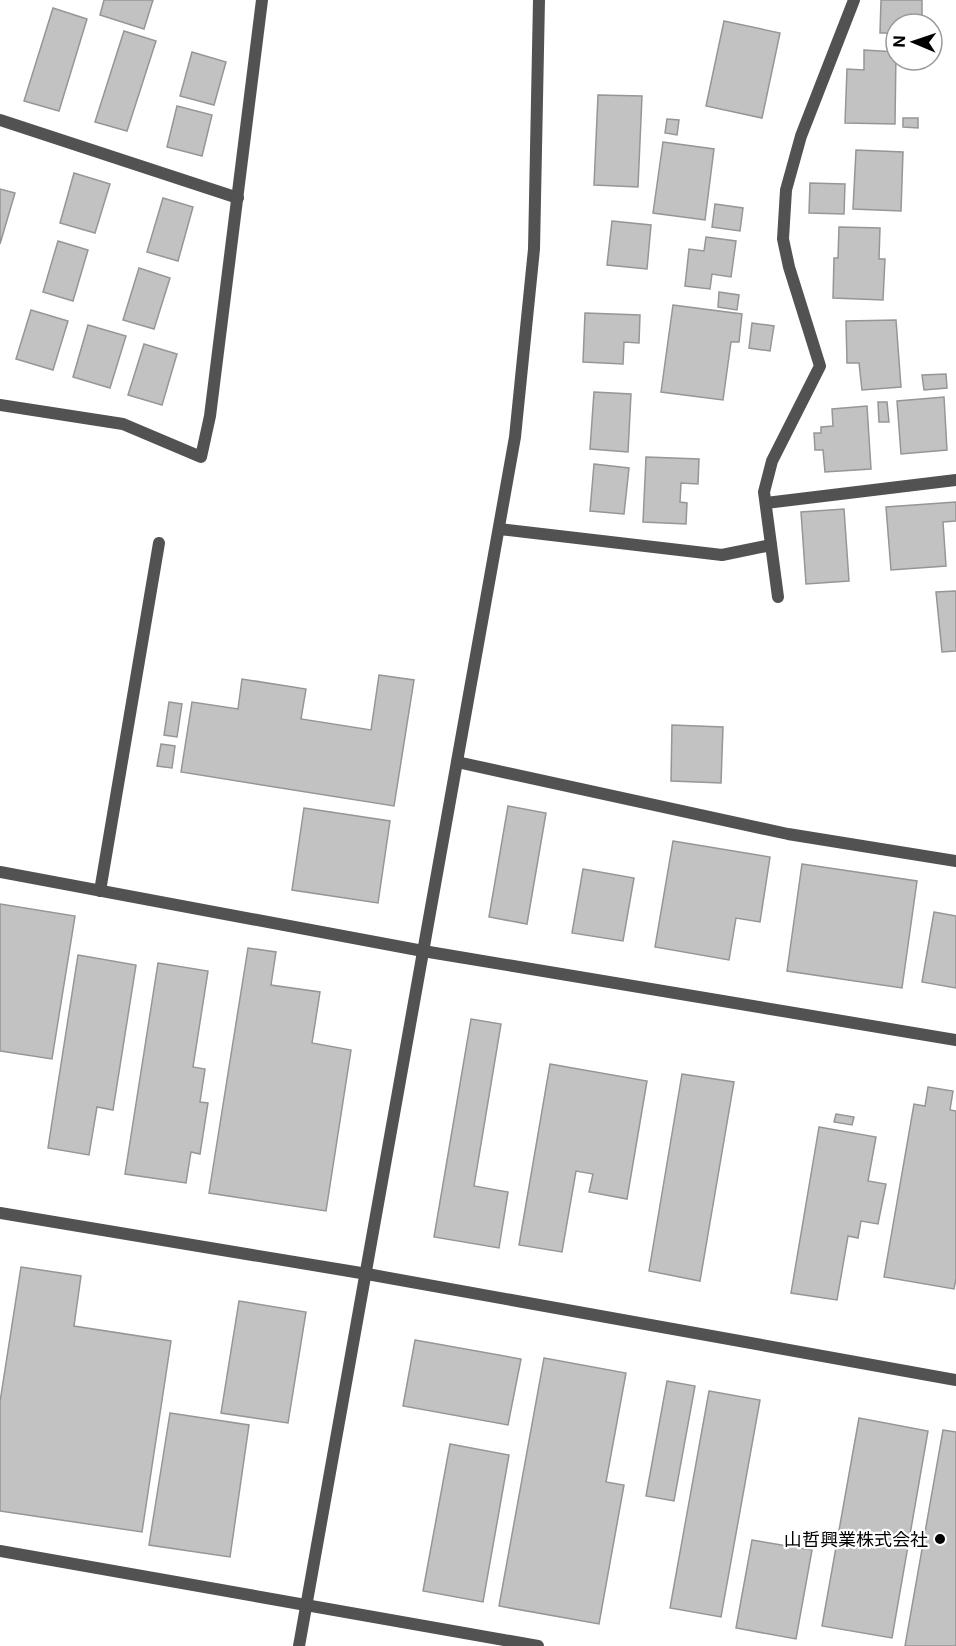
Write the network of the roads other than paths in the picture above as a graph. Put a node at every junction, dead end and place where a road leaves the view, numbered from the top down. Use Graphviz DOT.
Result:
graph roads {
  1 [pos="262,0"];
  2 [pos="539,0"];
  3 [pos="854,0"];
  4 [pos="0,120"];
  5 [pos="238,198"];
  6 [pos="0,405"];
  7 [pos="956,480"];
  8 [pos="766,503"];
  9 [pos="499,529"];
  10 [pos="159,543"];
  11 [pos="771,544"];
  12 [pos="778,597"];
  13 [pos="457,762"];
  14 [pos="956,861"];
  15 [pos="0,872"];
  16 [pos="100,891"];
  17 [pos="423,951"];
  18 [pos="956,1040"];
  19 [pos="0,1213"];
  20 [pos="367,1274"];
  21 [pos="956,1380"];
  22 [pos="0,1551"];
  23 [pos="307,1604"];
  24 [pos="299,1646"];
  25 [pos="538,1646"];
  1 -- 5 [label="street"];
  2 -- 9 [label="street"];
  3 -- 8 [label="street"];
  4 -- 5 [label="street"];
  5 -- 6 [label="street"];
  7 -- 8 [label="street"];
  8 -- 11 [label="street"];
  9 -- 11 [label="street"];
  9 -- 13 [label="street"];
  10 -- 16 [label="street"];
  11 -- 12 [label="street"];
  13 -- 14 [label="street"];
  13 -- 17 [label="street"];
  15 -- 16 [label="street"];
  16 -- 17 [label="street"];
  17 -- 18 [label="street"];
  17 -- 20 [label="street"];
  19 -- 20 [label="street"];
  20 -- 21 [label="street"];
  20 -- 23 [label="street"];
  22 -- 23 [label="street"];
  23 -- 24 [label="street"];
  23 -- 25 [label="street"];
}
